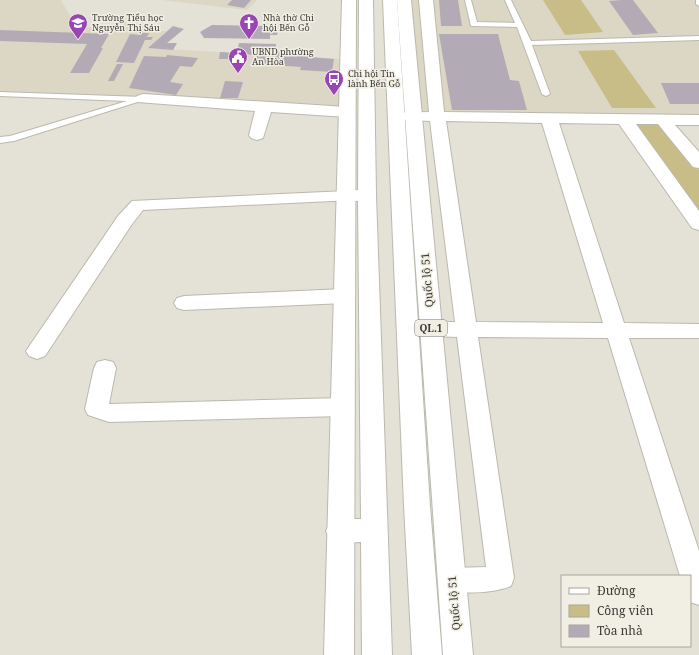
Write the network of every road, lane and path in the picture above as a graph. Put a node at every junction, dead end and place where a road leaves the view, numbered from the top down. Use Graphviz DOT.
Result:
graph roads {
  1 [pos="350,0"];
  2 [pos="366,0"];
  3 [pos="390,0"];
  4 [pos="404,0"];
  5 [pos="426,0"];
  6 [pos="468,0"];
  7 [pos="508,0"];
  8 [pos="699,0"];
  9 [pos="699,4"];
  10 [pos="520,25"];
  11 [pos="699,38"];
  12 [pos="528,43"];
  13 [pos="357,84"];
  14 [pos="0,94"];
  15 [pos="546,94"];
  16 [pos="143,99"];
  17 [pos="264,106"];
  18 [pos="347,112"];
  19 [pos="405,116"];
  20 [pos="437,117"];
  21 [pos="549,118"];
  22 [pos="624,119"];
  23 [pos="663,120"];
  24 [pos="699,120"];
  25 [pos="257,135"];
  26 [pos="0,140"];
  27 [pos="699,163"];
  28 [pos="357,196"];
  29 [pos="699,224"];
  30 [pos="345,296"];
  31 [pos="184,303"];
  32 [pos="431,329"];
  33 [pos="467,330"];
  34 [pos="617,330"];
  35 [pos="699,332"];
  36 [pos="37,351"];
  37 [pos="105,368"];
  38 [pos="343,407"];
  39 [pos="374,530"];
  40 [pos="340,531"];
  41 [pos="452,580"];
  42 [pos="699,592"];
  43 [pos="339,655"];
  44 [pos="377,655"];
  45 [pos="427,655"];
  46 [pos="458,655"];
  1 -- 13 [label="main road"];
  2 -- 13 [label="main road"];
  3 -- 19 [label="main road, Quốc lộ 51 / QL.1"];
  4 -- 19 [label="main road, Quốc lộ 51 / QL.1"];
  5 -- 20 [label="street"];
  6 -- 10 [label="lane"];
  7 -- 10 [label="lane"];
  8 -- 9 [label="lane"];
  10 -- 12 [label="lane"];
  11 -- 12 [label="lane"];
  12 -- 15 [label="lane"];
  13 -- 18 [label="main road"];
  13 -- 28 [label="main road"];
  14 -- 16 [label="lane"];
  16 -- 17 [label="street"];
  16 -- 26 [label="lane"];
  17 -- 18 [label="street"];
  17 -- 25 [label="street"];
  18 -- 28 [label="main road"];
  19 -- 20 [label="street"];
  19 -- 32 [label="main road, Quốc lộ 51 / QL.1"];
  19 -- 45 [label="main road, Quốc lộ 51 / QL.1"];
  20 -- 21 [label="street"];
  20 -- 33 [label="street"];
  21 -- 22 [label="street"];
  21 -- 34 [label="street"];
  22 -- 23 [label="street"];
  22 -- 29 [label="street"];
  23 -- 24 [label="street"];
  23 -- 27 [label="street"];
  28 -- 30 [label="main road"];
  28 -- 36 [label="street"];
  28 -- 39 [label="main road"];
  30 -- 31 [label="street"];
  30 -- 38 [label="main road"];
  32 -- 33 [label="street"];
  32 -- 41 [label="main road, Quốc lộ 51 / QL.1"];
  33 -- 34 [label="street"];
  33 -- 41 [label="street"];
  34 -- 35 [label="street"];
  34 -- 42 [label="street"];
  37 -- 38 [label="street"];
  38 -- 40 [label="main road"];
  39 -- 40 [label="main road"];
  39 -- 44 [label="main road"];
  40 -- 43 [label="main road"];
  41 -- 46 [label="main road, Quốc lộ 51 / QL.1"];
}
